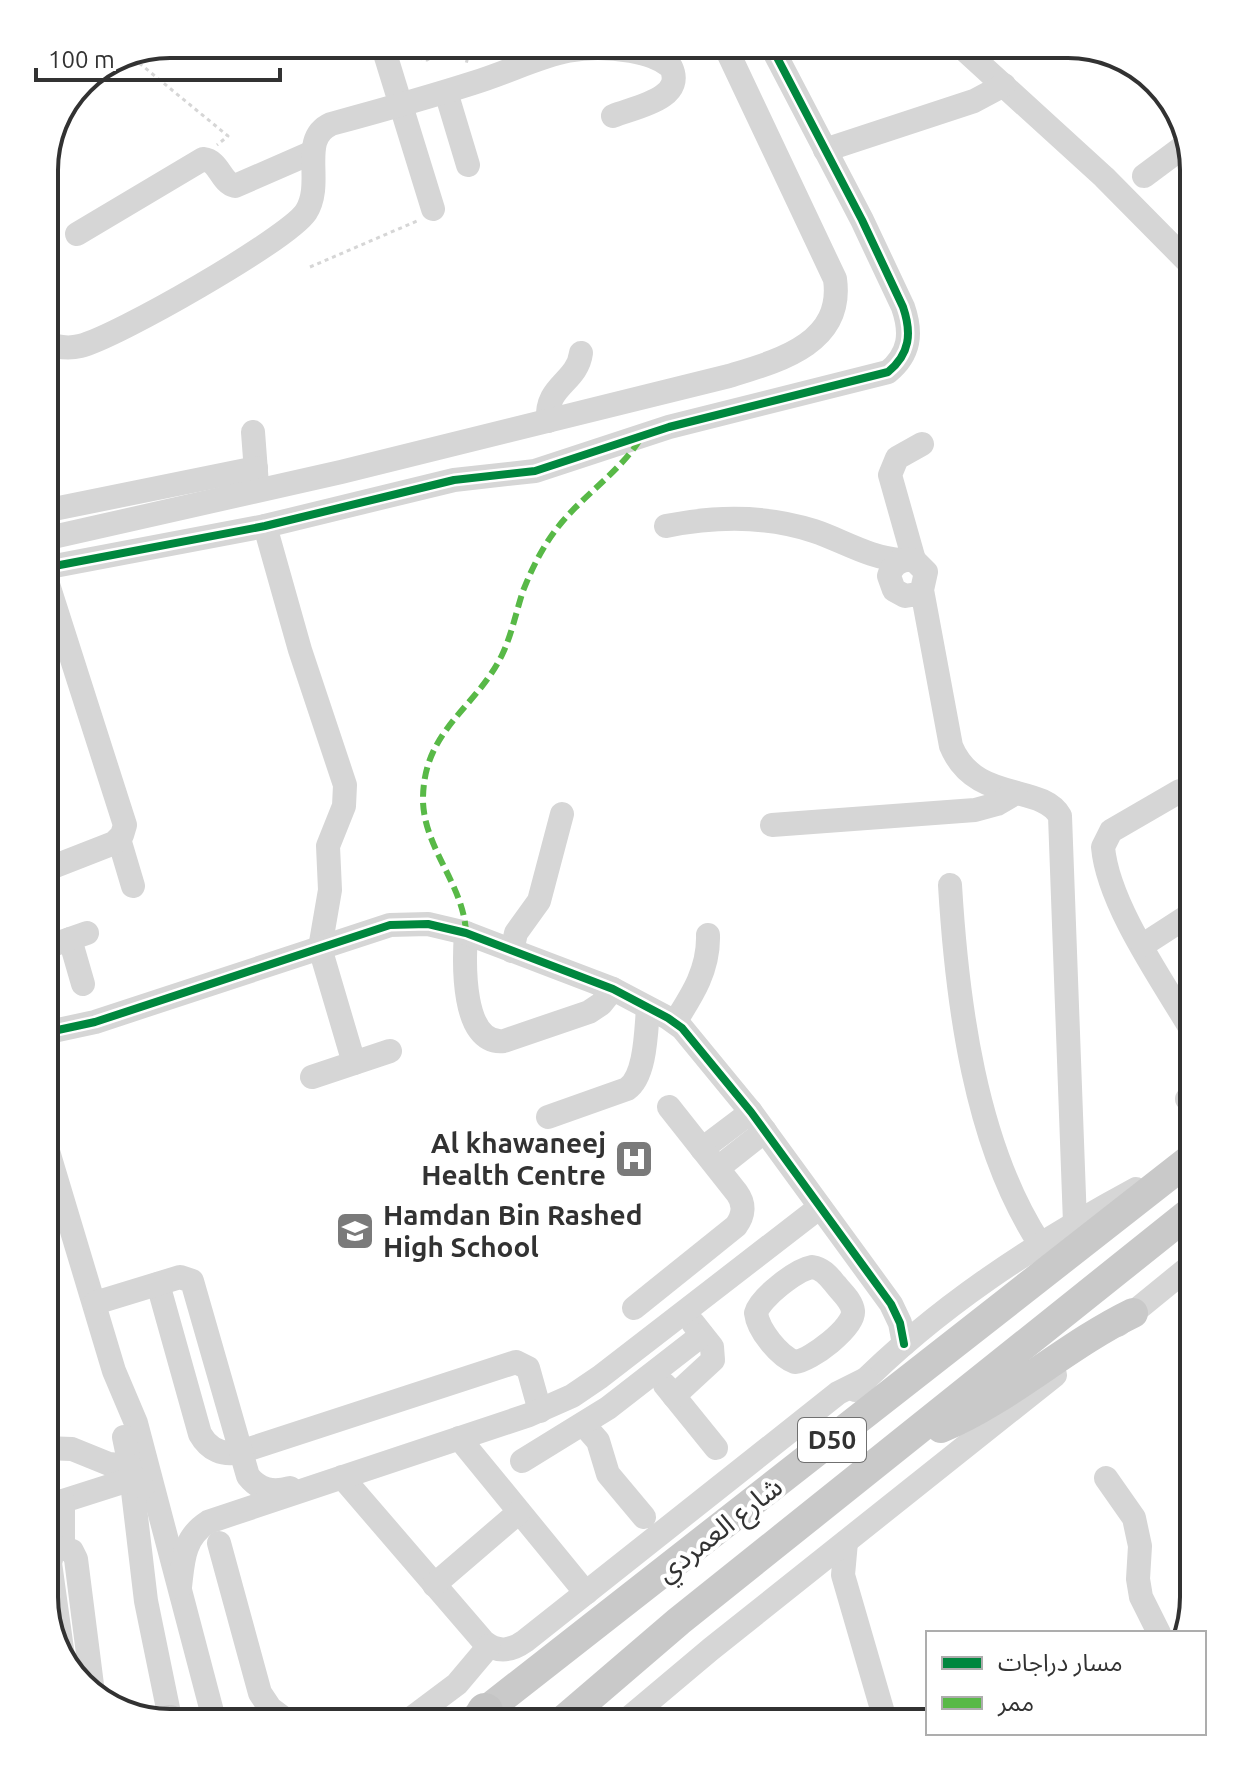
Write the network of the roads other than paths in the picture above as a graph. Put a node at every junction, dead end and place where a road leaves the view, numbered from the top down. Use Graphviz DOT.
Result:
graph roads {
  1 [pos="386,58"];
  2 [pos="538,58"];
  3 [pos="659,58"];
  4 [pos="731,58"];
  5 [pos="777,58"];
  6 [pos="974,58"];
  7 [pos="1004,85"];
  8 [pos="446,92"];
  9 [pos="401,105"];
  10 [pos="613,116"];
  11 [pos="825,150"];
  12 [pos="1178,151"];
  13 [pos="313,152"];
  14 [pos="468,165"];
  15 [pos="1144,176"];
  16 [pos="433,209"];
  17 [pos="77,234"];
  18 [pos="1180,254"];
  19 [pos="58,346"];
  20 [pos="581,353"];
  21 [pos="548,421"];
  22 [pos="253,432"];
  23 [pos="922,444"];
  24 [pos="257,480"];
  25 [pos="58,509"];
  26 [pos="265,526"];
  27 [pos="666,526"];
  28 [pos="58,535"];
  29 [pos="861,552"];
  30 [pos="908,560"];
  31 [pos="58,567"];
  32 [pos="891,584"];
  33 [pos="922,590"];
  34 [pos="58,649"];
  35 [pos="1180,791"];
  36 [pos="1016,793"];
  37 [pos="562,814"];
  38 [pos="772,825"];
  39 [pos="119,839"];
  40 [pos="58,865"];
  41 [pos="950,885"];
  42 [pos="133,886"];
  43 [pos="330,890"];
  44 [pos="1180,921"];
  45 [pos="466,933"];
  46 [pos="708,935"];
  47 [pos="355,937"];
  48 [pos="58,943"];
  49 [pos="1143,945"];
  50 [pos="320,948"];
  51 [pos="512,951"];
  52 [pos="85,983"];
  53 [pos="613,989"];
  54 [pos="1180,1003"];
  55 [pos="648,1009"];
  56 [pos="95,1022"];
  57 [pos="675,1022"];
  58 [pos="58,1030"];
  59 [pos="58,1040"];
  60 [pos="390,1051"];
  61 [pos="354,1063"];
  62 [pos="312,1077"];
  63 [pos="669,1107"];
  64 [pos="548,1117"];
  65 [pos="758,1121"];
  66 [pos="702,1149"];
  67 [pos="1180,1165"];
  68 [pos="1180,1167"];
  69 [pos="718,1168"];
  70 [pos="58,1184"];
  71 [pos="820,1207"];
  72 [pos="1180,1220"];
  73 [pos="1075,1223"];
  74 [pos="1040,1244"];
  75 [pos="864,1268"];
  76 [pos="1180,1274"];
  77 [pos="151,1287"];
  78 [pos="839,1289"];
  79 [pos="96,1308"];
  80 [pos="634,1308"];
  81 [pos="684,1312"];
  82 [pos="1133,1313"];
  83 [pos="702,1335"];
  84 [pos="904,1344"];
  85 [pos="114,1371"];
  86 [pos="656,1373"];
  87 [pos="866,1379"];
  88 [pos="674,1396"];
  89 [pos="540,1411"];
  90 [pos="517,1419"];
  91 [pos="584,1425"];
  92 [pos="459,1438"];
  93 [pos="905,1440"];
  94 [pos="58,1448"];
  95 [pos="716,1448"];
  96 [pos="240,1452"];
  97 [pos="131,1472"];
  98 [pos="1106,1478"];
  99 [pos="331,1481"];
  100 [pos="778,1483"];
  101 [pos="58,1500"];
  102 [pos="58,1502"];
  103 [pos="519,1512"];
  104 [pos="136,1513"];
  105 [pos="644,1517"];
  106 [pos="58,1522"];
  107 [pos="846,1542"];
  108 [pos="219,1543"];
  109 [pos="63,1548"];
  110 [pos="58,1550"];
  111 [pos="809,1571"];
  112 [pos="845,1582"];
  113 [pos="434,1585"];
  114 [pos="180,1587"];
  115 [pos="586,1593"];
  116 [pos="1158,1631"];
  117 [pos="489,1646"];
  118 [pos="91,1676"];
  119 [pos="167,1709"];
  120 [pos="210,1709"];
  121 [pos="211,1709"];
  122 [pos="272,1709"];
  123 [pos="424,1709"];
  124 [pos="491,1709"];
  125 [pos="576,1709"];
  126 [pos="640,1709"];
  127 [pos="882,1709"];
  1 -- 9 [label="street"];
  2 -- 8 [label="street"];
  3 -- 10 [label="street"];
  4 -- 21 [label="street"];
  5 -- 11 [label="street"];
  6 -- 7 [label="street"];
  7 -- 11 [label="street"];
  7 -- 18 [label="street"];
  8 -- 9 [label="street"];
  8 -- 14 [label="street"];
  9 -- 13 [label="street"];
  9 -- 16 [label="street"];
  11 -- 26 [label="street"];
  12 -- 15 [label="street"];
  13 -- 17 [label="street"];
  13 -- 19 [label="street"];
  20 -- 21 [label="street"];
  21 -- 24 [label="street"];
  22 -- 24 [label="street"];
  23 -- 30 [label="street"];
  24 -- 25 [label="street"];
  24 -- 28 [label="street"];
  26 -- 31 [label="street"];
  26 -- 43 [label="street"];
  27 -- 29 [label="street"];
  29 -- 30 [label="street"];
  29 -- 32 [label="street"];
  30 -- 32 [label="street"];
  30 -- 33 [label="street"];
  32 -- 33 [label="street"];
  33 -- 36 [label="street"];
  34 -- 39 [label="street"];
  35 -- 49 [label="street"];
  36 -- 38 [label="street"];
  36 -- 73 [label="street"];
  37 -- 51 [label="street"];
  39 -- 40 [label="street"];
  39 -- 42 [label="street"];
  41 -- 74 [label="street"];
  43 -- 47 [label="street"];
  43 -- 50 [label="street"];
  44 -- 49 [label="street"];
  45 -- 47 [label="street"];
  45 -- 51 [label="street"];
  45 -- 53 [label="street"];
  46 -- 57 [label="street"];
  47 -- 50 [label="street"];
  48 -- 52 [label="street"];
  49 -- 54 [label="street"];
  50 -- 56 [label="street"];
  50 -- 61 [label="street"];
  51 -- 53 [label="street"];
  53 -- 55 [label="street"];
  55 -- 57 [label="street"];
  55 -- 64 [label="street"];
  56 -- 58 [label="street"];
  56 -- 59 [label="street"];
  57 -- 65 [label="street"];
  60 -- 61 [label="street"];
  61 -- 62 [label="street"];
  63 -- 66 [label="street"];
  65 -- 66 [label="street"];
  65 -- 69 [label="street"];
  65 -- 71 [label="street"];
  66 -- 69 [label="street"];
  67 -- 73 [label="street"];
  68 -- 100 [label="main road, شارع العمردي / D50"];
  69 -- 80 [label="street"];
  70 -- 79 [label="street"];
  71 -- 75 [label="street"];
  71 -- 81 [label="street"];
  72 -- 93 [label="main road, شارع العمردي / D50"];
  73 -- 74 [label="street"];
  74 -- 84 [label="street"];
  75 -- 78 [label="street"];
  75 -- 84 [label="street"];
  76 -- 82 [label="street"];
  77 -- 79 [label="street"];
  77 -- 96 [label="street"];
  77 -- 96 [label="street"];
  79 -- 85 [label="street"];
  81 -- 83 [label="street"];
  81 -- 89 [label="street"];
  82 -- 93 [label="main road"];
  82 -- 107 [label="street"];
  83 -- 86 [label="street"];
  83 -- 88 [label="street"];
  84 -- 87 [label="street"];
  85 -- 97 [label="street"];
  85 -- 114 [label="street"];
  86 -- 88 [label="street"];
  86 -- 91 [label="street"];
  87 -- 100 [label="street"];
  87 -- 115 [label="street"];
  88 -- 95 [label="street"];
  89 -- 90 [label="street"];
  89 -- 96 [label="street"];
  90 -- 91 [label="street"];
  90 -- 92 [label="street"];
  91 -- 105 [label="street"];
  92 -- 99 [label="street"];
  92 -- 103 [label="street"];
  93 -- 125 [label="main road, شارع العمردي / D50"];
  94 -- 97 [label="street"];
  96 -- 99 [label="street"];
  97 -- 101 [label="street"];
  97 -- 104 [label="street"];
  97 -- 120 [label="street"];
  98 -- 116 [label="street"];
  99 -- 113 [label="street"];
  99 -- 114 [label="street"];
  100 -- 124 [label="main road, شارع العمردي / D50"];
  102 -- 104 [label="street"];
  103 -- 113 [label="street"];
  103 -- 115 [label="street"];
  104 -- 119 [label="street"];
  106 -- 109 [label="street"];
  107 -- 111 [label="street"];
  107 -- 112 [label="street"];
  108 -- 122 [label="street"];
  109 -- 110 [label="street"];
  109 -- 118 [label="street"];
  111 -- 112 [label="street"];
  111 -- 126 [label="street"];
  112 -- 127 [label="street"];
  113 -- 117 [label="street"];
  114 -- 121 [label="street"];
  115 -- 117 [label="street"];
  117 -- 123 [label="street"];
}
